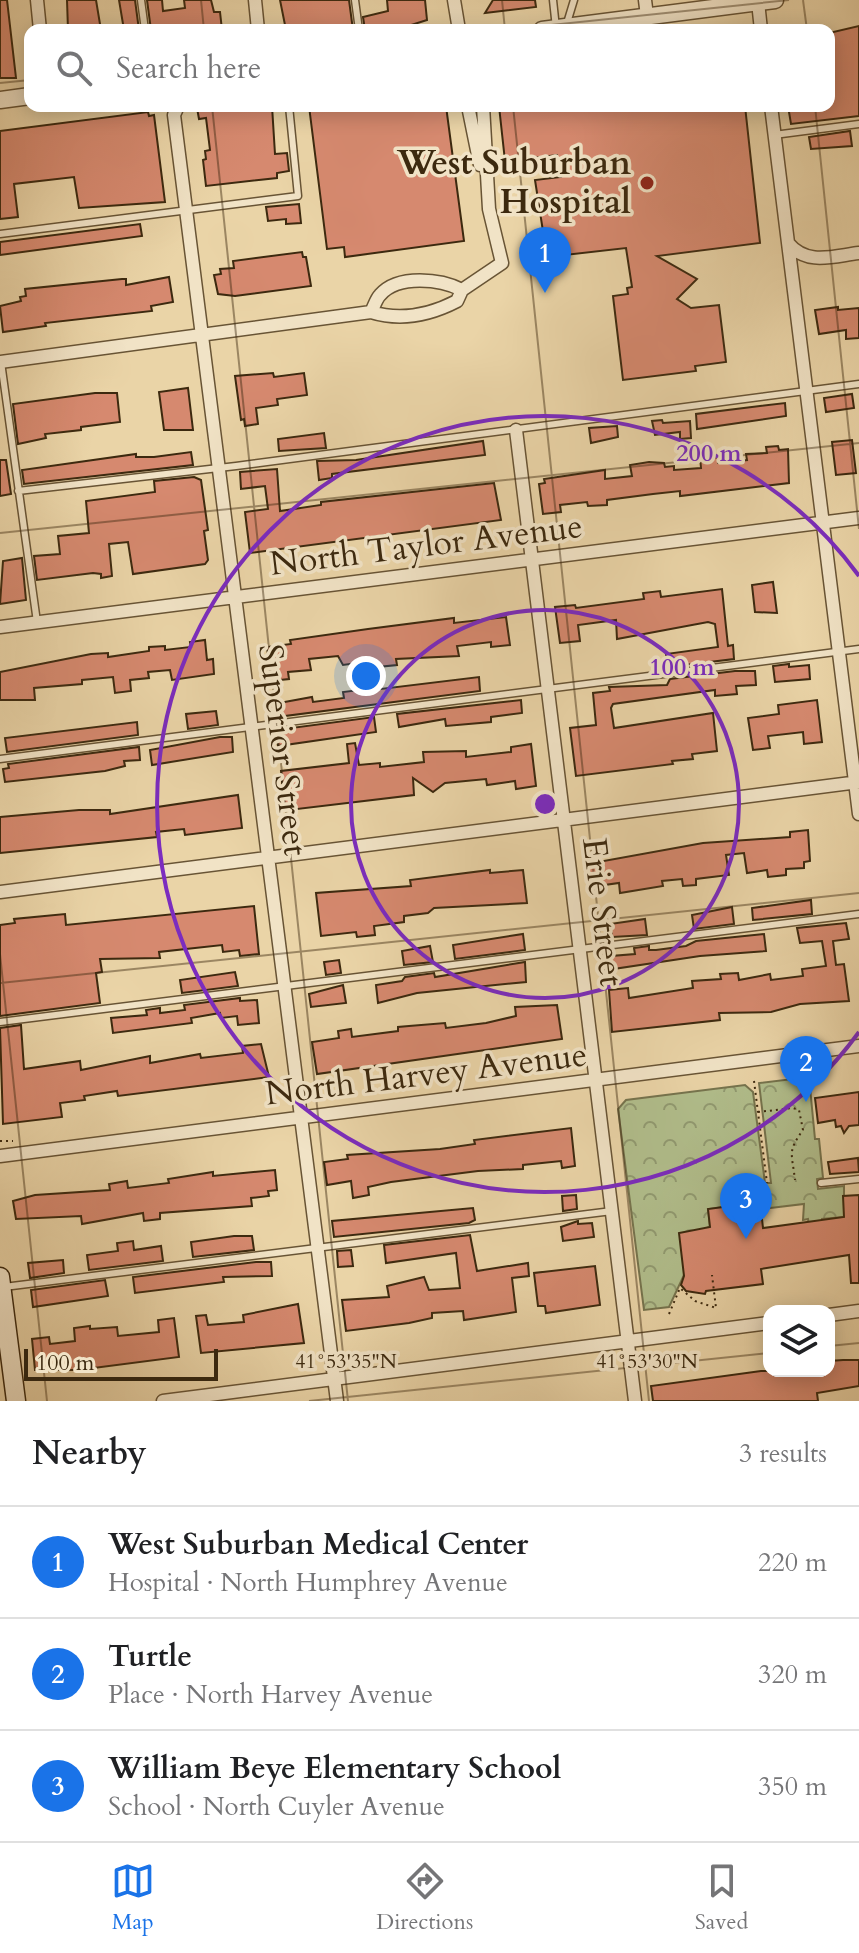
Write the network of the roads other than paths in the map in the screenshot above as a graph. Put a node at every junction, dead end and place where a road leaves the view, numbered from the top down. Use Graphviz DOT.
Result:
graph roads {
  1 [pos="37,0"];
  2 [pos="141,0"];
  3 [pos="255,0"];
  4 [pos="355,0"];
  5 [pos="454,0"];
  6 [pos="553,0"];
  7 [pos="574,0"];
  8 [pos="758,1"];
  9 [pos="646,8"];
  10 [pos="39,24"];
  11 [pos="144,24"];
  12 [pos="257,24"];
  13 [pos="358,24"];
  14 [pos="458,24"];
  15 [pos="555,24"];
  16 [pos="558,24"];
  17 [pos="573,24"];
  18 [pos="760,24"];
  19 [pos="24,97"];
  20 [pos="0,100"];
  21 [pos="176,112"];
  22 [pos="290,112"];
  23 [pos="469,112"];
  24 [pos="483,112"];
  25 [pos="772,112"];
  26 [pos="859,124"];
  27 [pos="774,135"];
  28 [pos="488,199"];
  29 [pos="186,211"];
  30 [pos="0,234"];
  31 [pos="788,243"];
  32 [pos="859,253"];
  33 [pos="462,290"];
  34 [pos="371,312"];
  35 [pos="202,335"];
  36 [pos="1,362"];
  37 [pos="859,384"];
  38 [pos="806,391"];
  39 [pos="516,430"];
  40 [pos="219,468"];
  41 [pos="18,491"];
  42 [pos="859,518"];
  43 [pos="822,522"];
  44 [pos="532,559"];
  45 [pos="235,597"];
  46 [pos="37,622"];
  47 [pos="0,627"];
  48 [pos="859,649"];
  49 [pos="839,651"];
  50 [pos="547,689"];
  51 [pos="252,727"];
  52 [pos="0,759"];
  53 [pos="857,782"];
  54 [pos="859,814"];
  55 [pos="563,819"];
  56 [pos="268,857"];
  57 [pos="0,892"];
  58 [pos="859,914"];
  59 [pos="580,950"];
  60 [pos="285,988"];
  61 [pos="0,1022"];
  62 [pos="859,1046"];
  63 [pos="595,1080"];
  64 [pos="301,1118"];
  65 [pos="0,1156"];
  66 [pos="859,1179"];
  67 [pos="821,1183"];
  68 [pos="612,1211"];
  69 [pos="318,1248"];
  70 [pos="1,1282"];
  71 [pos="859,1311"];
  72 [pos="835,1314"];
  73 [pos="763,1324"];
  74 [pos="628,1341"];
  75 [pos="334,1379"];
  76 [pos="16,1401"];
  77 [pos="163,1401"];
  78 [pos="337,1401"];
  79 [pos="635,1401"];
  1 -- 10 [label="street"];
  2 -- 11 [label="lane"];
  3 -- 12 [label="street"];
  4 -- 13 [label="lane"];
  5 -- 14 [label="street"];
  6 -- 15 [label="lane"];
  7 -- 16 [label="lane"];
  8 -- 9 [label="street"];
  8 -- 18 [label="street"];
  9 -- 17 [label="street"];
  19 -- 20 [label="street"];
  21 -- 29 [label="street, Superior Street"];
  22 -- 29 [label="lane"];
  23 -- 28 [label="street"];
  24 -- 28 [label="street"];
  25 -- 27 [label="street"];
  26 -- 27 [label="lane"];
  27 -- 31 [label="street"];
  28 -- 33 [label="street"];
  29 -- 30 [label="lane"];
  29 -- 35 [label="street, Superior Street"];
  31 -- 32 [label="street"];
  31 -- 38 [label="street"];
  33 -- 34 [label="street"];
  33 -- 34 [label="street"];
  34 -- 35 [label="street"];
  35 -- 36 [label="street"];
  35 -- 40 [label="street, Superior Street"];
  36 -- 41 [label="lane"];
  37 -- 38 [label="lane"];
  38 -- 39 [label="lane"];
  38 -- 43 [label="street"];
  39 -- 40 [label="lane"];
  39 -- 44 [label="street, Erie Street"];
  40 -- 41 [label="lane"];
  40 -- 45 [label="street, Superior Street"];
  41 -- 46 [label="lane"];
  42 -- 43 [label="street, North Taylor Avenue"];
  43 -- 44 [label="street, North Taylor Avenue"];
  43 -- 49 [label="street"];
  44 -- 45 [label="street, North Taylor Avenue"];
  44 -- 50 [label="street, Erie Street"];
  45 -- 46 [label="street, North Taylor Avenue"];
  45 -- 51 [label="street, Superior Street"];
  46 -- 47 [label="street, North Taylor Avenue"];
  48 -- 49 [label="lane"];
  49 -- 50 [label="lane"];
  49 -- 53 [label="street"];
  50 -- 51 [label="lane"];
  50 -- 55 [label="street, Erie Street"];
  51 -- 52 [label="lane"];
  51 -- 56 [label="street, Superior Street"];
  53 -- 54 [label="street"];
  53 -- 55 [label="street"];
  55 -- 56 [label="street"];
  55 -- 59 [label="street, Erie Street"];
  56 -- 57 [label="street"];
  56 -- 60 [label="street, Superior Street"];
  58 -- 59 [label="lane"];
  59 -- 60 [label="lane"];
  59 -- 63 [label="street, Erie Street"];
  60 -- 61 [label="lane"];
  60 -- 64 [label="street, Superior Street"];
  62 -- 63 [label="street, North Harvey Avenue"];
  63 -- 64 [label="street, North Harvey Avenue"];
  63 -- 68 [label="street, Erie Street"];
  64 -- 65 [label="street, North Harvey Avenue"];
  64 -- 69 [label="street, Superior Street"];
  66 -- 67 [label="lane"];
  68 -- 69 [label="lane"];
  68 -- 74 [label="street, Erie Street"];
  69 -- 70 [label="lane"];
  69 -- 75 [label="street, Superior Street"];
  70 -- 76 [label="main road"];
  71 -- 72 [label="street"];
  73 -- 74 [label="street"];
  74 -- 75 [label="street"];
  74 -- 79 [label="street, Erie Street"];
  75 -- 77 [label="street"];
  75 -- 78 [label="street, Superior Street"];
}
